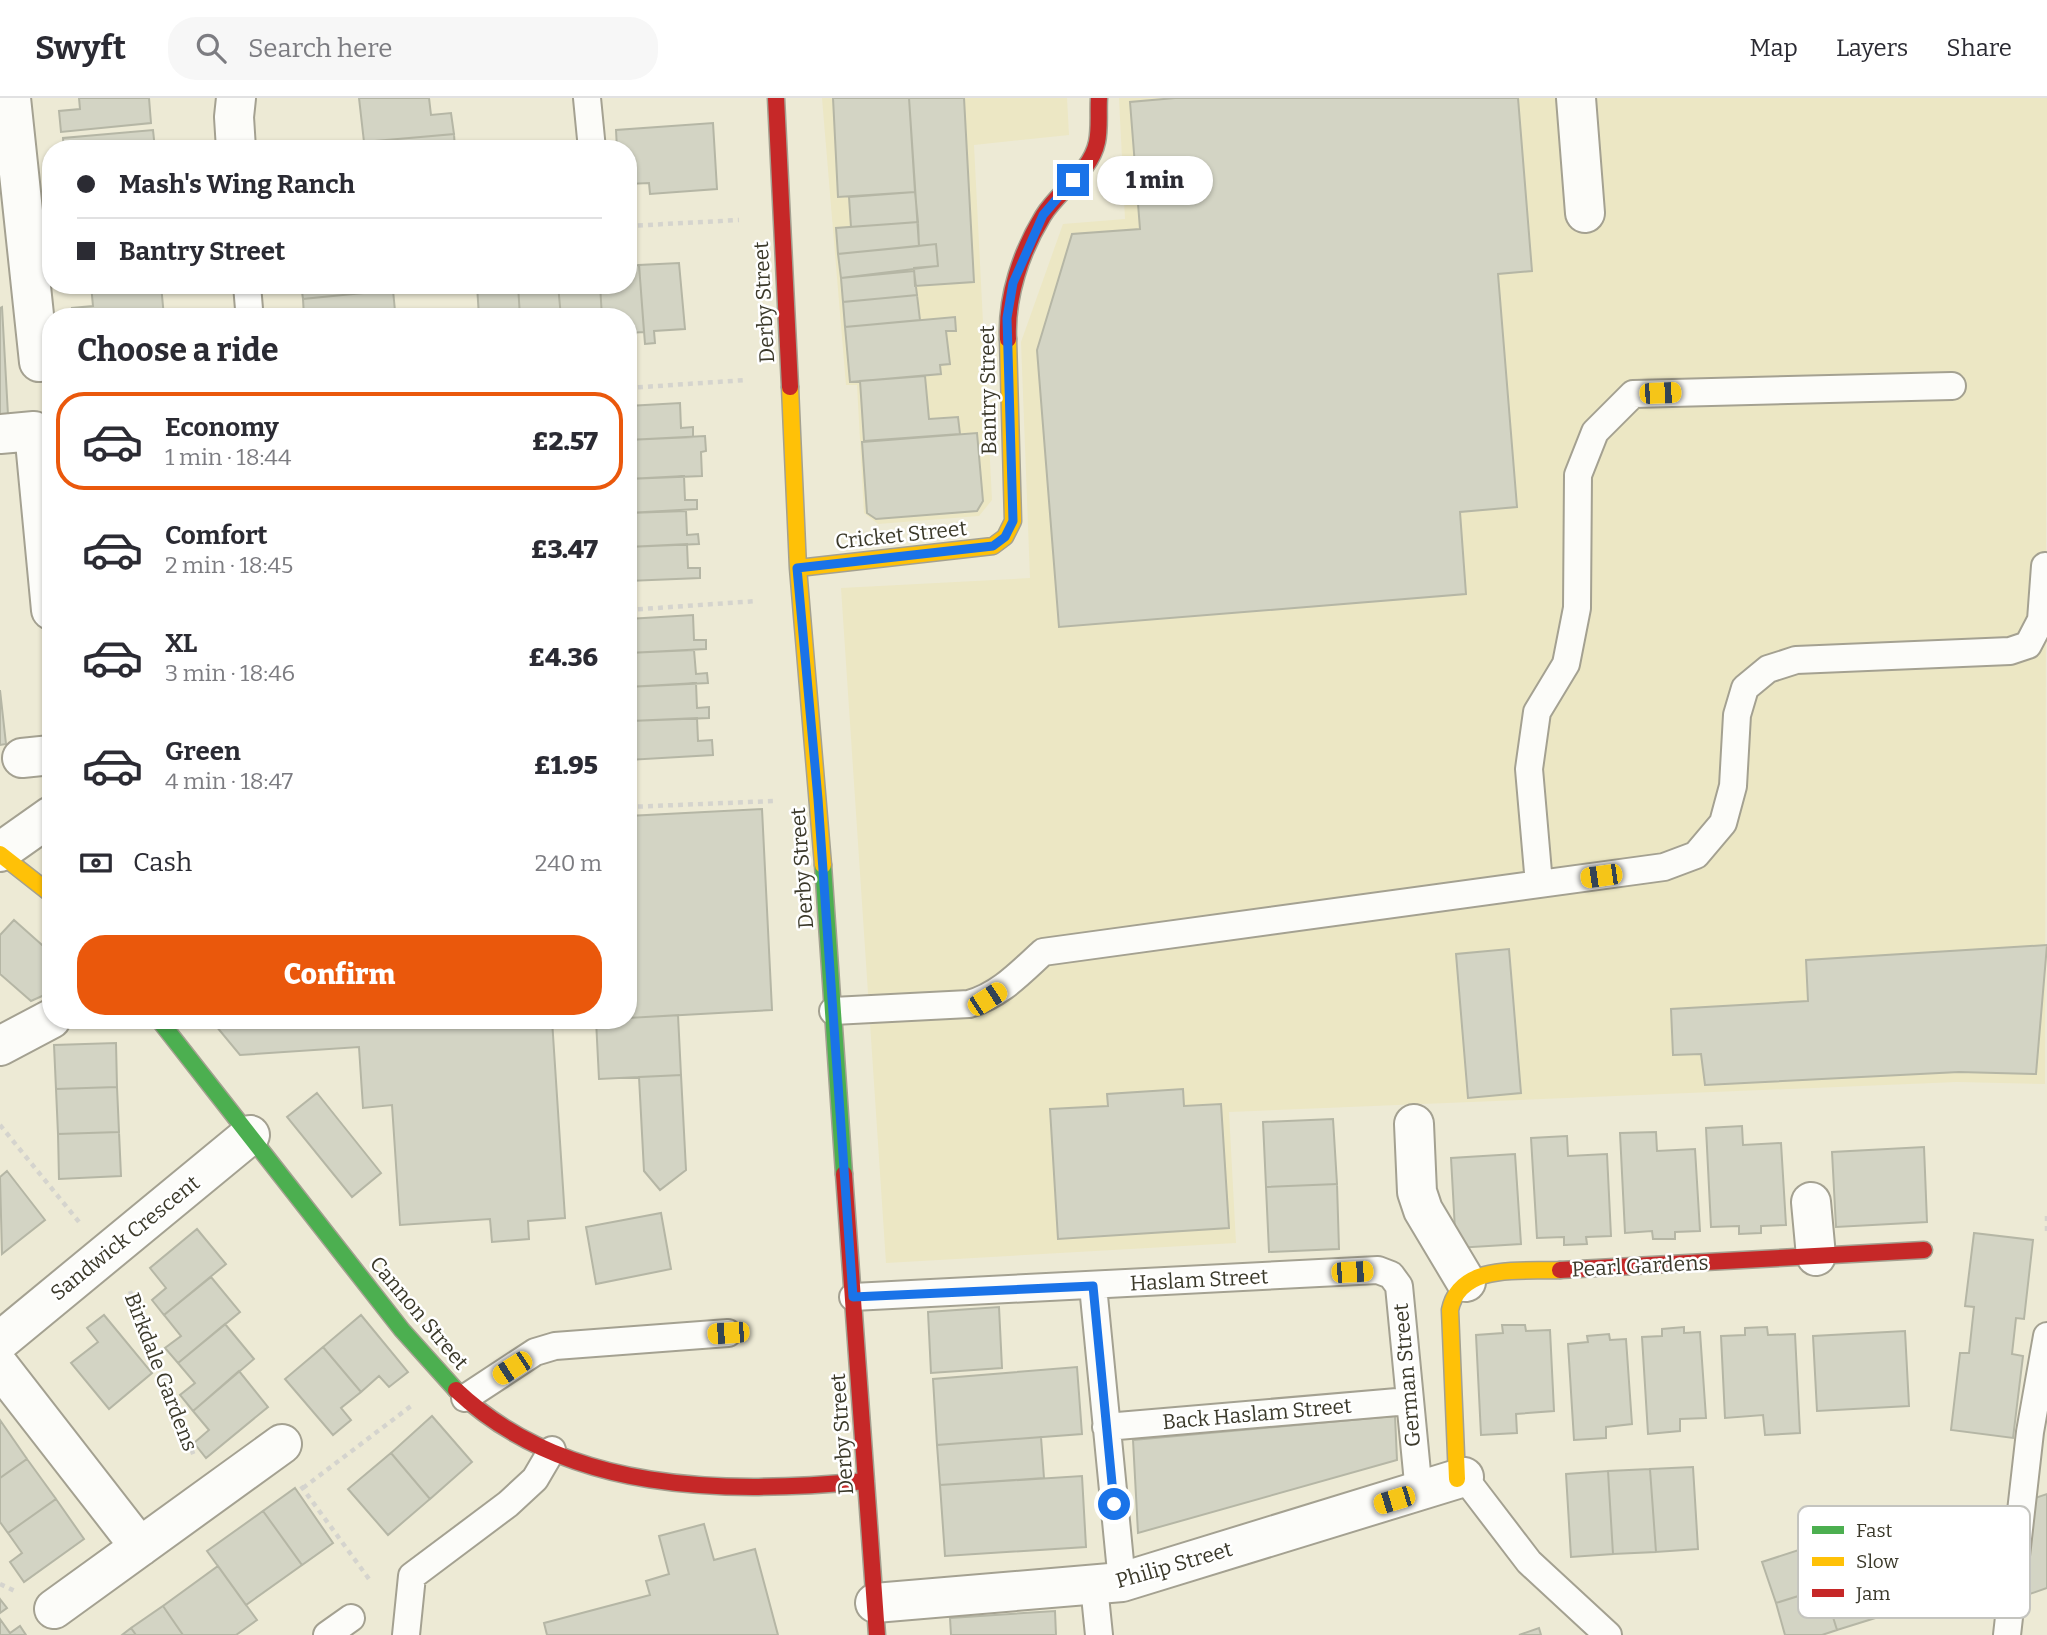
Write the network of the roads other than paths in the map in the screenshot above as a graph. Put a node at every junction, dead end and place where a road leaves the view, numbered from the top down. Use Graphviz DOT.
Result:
graph roads {
  1 [pos="11,98"];
  2 [pos="236,98"];
  3 [pos="587,98"];
  4 [pos="776,98"];
  5 [pos="1099,98"];
  6 [pos="1576,98"];
  7 [pos="235,140"];
  8 [pos="591,140"];
  9 [pos="1584,214"];
  10 [pos="11,219"];
  11 [pos="39,362"];
  12 [pos="1952,386"];
  13 [pos="17,432"];
  14 [pos="1005,537"];
  15 [pos="42,563"];
  16 [pos="2045,566"];
  17 [pos="797,568"];
  18 [pos="42,823"];
  19 [pos="0,853"];
  20 [pos="1539,884"];
  21 [pos="42,887"];
  22 [pos="833,1011"];
  23 [pos="42,1024"];
  24 [pos="166,1029"];
  25 [pos="0,1046"];
  26 [pos="1414,1124"];
  27 [pos="250,1135"];
  28 [pos="1811,1202"];
  29 [pos="1924,1250"];
  30 [pos="1816,1256"];
  31 [pos="1378,1270"];
  32 [pos="1466,1282"];
  33 [pos="1093,1286"];
  34 [pos="853,1297"];
  35 [pos="728,1333"];
  36 [pos="2047,1336"];
  37 [pos="0,1341"];
  38 [pos="0,1367"];
  39 [pos="465,1398"];
  40 [pos="1409,1401"];
  41 [pos="1106,1427"];
  42 [pos="2039,1429"];
  43 [pos="278,1446"];
  44 [pos="552,1450"];
  45 [pos="1461,1478"];
  46 [pos="866,1481"];
  47 [pos="1419,1493"];
  48 [pos="2027,1506"];
  49 [pos="140,1547"];
  50 [pos="1108,1584"];
  51 [pos="54,1609"];
  52 [pos="351,1618"];
  53 [pos="876,1619"];
  54 [pos="327,1635"];
  55 [pos="405,1635"];
  56 [pos="1099,1635"];
  57 [pos="1608,1635"];
  1 -- 10 [label="street"];
  2 -- 7 [label="street"];
  3 -- 8 [label="lane"];
  4 -- 17 [label="street, Derby Street"];
  5 -- 14 [label="street, Bantry Street"];
  6 -- 9 [label="street"];
  10 -- 11 [label="street"];
  12 -- 20 [label="lane"];
  13 -- 15 [label="street"];
  14 -- 17 [label="street, Cricket Street"];
  16 -- 20 [label="lane"];
  17 -- 22 [label="street, Derby Street"];
  18 -- 19 [label="street"];
  19 -- 21 [label="street"];
  20 -- 22 [label="lane"];
  22 -- 34 [label="street, Derby Street"];
  23 -- 25 [label="street"];
  24 -- 27 [label="street, Cannon Street"];
  26 -- 32 [label="street"];
  27 -- 37 [label="street, Sandwick Crescent"];
  27 -- 39 [label="street, Cannon Street"];
  28 -- 30 [label="street"];
  29 -- 30 [label="street, Pearl Gardens"];
  30 -- 32 [label="street, Pearl Gardens"];
  31 -- 33 [label="lane, Haslam Street"];
  31 -- 40 [label="lane, German Street"];
  32 -- 45 [label="street"];
  33 -- 34 [label="lane, Haslam Street"];
  33 -- 41 [label="lane"];
  34 -- 46 [label="street, Derby Street"];
  35 -- 39 [label="lane"];
  36 -- 42 [label="lane"];
  38 -- 49 [label="street"];
  39 -- 44 [label="street, Cannon Street"];
  40 -- 41 [label="lane, Back Haslam Street"];
  40 -- 47 [label="lane, German Street"];
  41 -- 50 [label="lane"];
  42 -- 48 [label="lane"];
  43 -- 49 [label="street"];
  44 -- 46 [label="street, Cannon Street"];
  44 -- 55 [label="lane"];
  45 -- 47 [label="street, Philip Street"];
  45 -- 57 [label="lane"];
  46 -- 53 [label="street, Derby Street"];
  47 -- 50 [label="street, Philip Street"];
  49 -- 51 [label="street"];
  50 -- 53 [label="street, Philip Street"];
  50 -- 56 [label="lane"];
  52 -- 54 [label="lane"];
}
